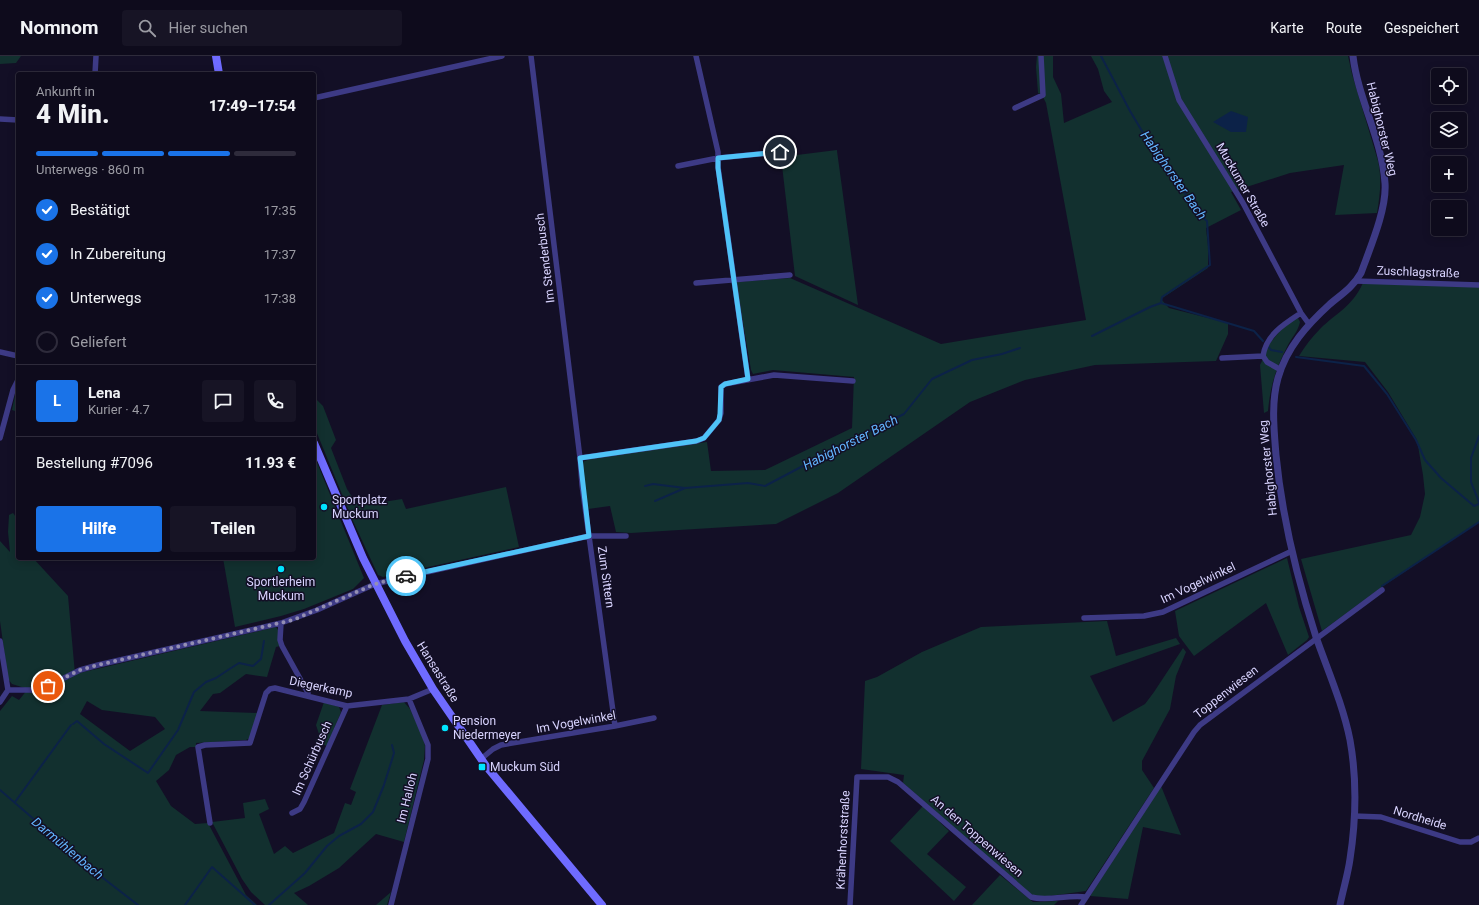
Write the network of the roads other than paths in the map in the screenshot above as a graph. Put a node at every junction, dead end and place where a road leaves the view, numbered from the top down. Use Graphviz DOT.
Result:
graph roads {
  1 [pos="96,56"];
  2 [pos="216,56"];
  3 [pos="502,56"];
  4 [pos="531,56"];
  5 [pos="696,56"];
  6 [pos="1041,56"];
  7 [pos="1165,56"];
  8 [pos="1353,56"];
  9 [pos="95,72"];
  10 [pos="219,72"];
  11 [pos="316,98"];
  12 [pos="1015,108"];
  13 [pos="0,119"];
  14 [pos="16,120"];
  15 [pos="780,152"];
  16 [pos="718,158"];
  17 [pos="678,166"];
  18 [pos="790,275"];
  19 [pos="734,279"];
  20 [pos="1356,281"];
  21 [pos="696,283"];
  22 [pos="1479,285"];
  23 [pos="1300,313"];
  24 [pos="1309,324"];
  25 [pos="0,352"];
  26 [pos="16,356"];
  27 [pos="1263,356"];
  28 [pos="1222,358"];
  29 [pos="1281,370"];
  30 [pos="748,379"];
  31 [pos="853,381"];
  32 [pos="16,384"];
  33 [pos="0,438"];
  34 [pos="316,448"];
  35 [pos="580,458"];
  36 [pos="589,536"];
  37 [pos="626,536"];
  38 [pos="1292,551"];
  39 [pos="375,584"];
  40 [pos="1382,590"];
  41 [pos="1084,618"];
  42 [pos="281,623"];
  43 [pos="1317,639"];
  44 [pos="0,641"];
  45 [pos="433,689"];
  46 [pos="8,690"];
  47 [pos="308,696"];
  48 [pos="409,699"];
  49 [pos="0,702"];
  50 [pos="347,706"];
  51 [pos="654,718"];
  52 [pos="615,726"];
  53 [pos="481,759"];
  54 [pos="857,777"];
  55 [pos="292,813"];
  56 [pos="1354,816"];
  57 [pos="210,823"];
  58 [pos="1479,838"];
  59 [pos="1086,897"];
  60 [pos="391,905"];
  61 [pos="602,905"];
  62 [pos="850,905"];
  63 [pos="1081,905"];
  64 [pos="1340,905"];
  1 -- 9 [label="street"];
  2 -- 10 [label="main road"];
  3 -- 11 [label="street"];
  4 -- 35 [label="street, Im Stenderbusch"];
  5 -- 16 [label="street"];
  6 -- 12 [label="street"];
  7 -- 23 [label="street, Muckumer Straße"];
  8 -- 20 [label="street, Habighorster Weg"];
  13 -- 14 [label="street"];
  15 -- 16 [label="street"];
  16 -- 17 [label="street"];
  16 -- 19 [label="street"];
  18 -- 19 [label="street"];
  19 -- 21 [label="street"];
  19 -- 30 [label="street"];
  20 -- 22 [label="street, Zuschlagstraße"];
  20 -- 24 [label="street, Habighorster Weg"];
  23 -- 24 [label="street, Muckumer Straße"];
  23 -- 27 [label="street"];
  24 -- 29 [label="street, Habighorster Weg"];
  25 -- 26 [label="street"];
  27 -- 28 [label="street"];
  27 -- 29 [label="street"];
  29 -- 38 [label="street, Habighorster Weg"];
  30 -- 31 [label="street"];
  30 -- 35 [label="street"];
  32 -- 33 [label="street"];
  34 -- 39 [label="main road, Hansastraße"];
  35 -- 36 [label="street, Zum Sittern"];
  36 -- 37 [label="street"];
  36 -- 39 [label="street"];
  36 -- 52 [label="street, Zum Sittern"];
  38 -- 41 [label="street, Im Vogelwinkel"];
  38 -- 43 [label="street, Habighorster Weg"];
  39 -- 42 [label="street"];
  39 -- 45 [label="main road, Hansastraße"];
  40 -- 43 [label="street, Toppenwiesen"];
  42 -- 46 [label="street"];
  42 -- 47 [label="street"];
  43 -- 56 [label="street, Habighorster Weg"];
  43 -- 59 [label="street, Toppenwiesen"];
  44 -- 46 [label="street"];
  45 -- 48 [label="street, Diegerkamp"];
  45 -- 53 [label="main road, Hansastraße"];
  46 -- 49 [label="street"];
  47 -- 50 [label="street, Diegerkamp"];
  47 -- 57 [label="street, Diegerkamp"];
  48 -- 50 [label="street, Diegerkamp"];
  48 -- 60 [label="street, Im Halloh"];
  50 -- 55 [label="street, Im Schürbusch"];
  51 -- 52 [label="street, Im Vogelwinkel"];
  52 -- 53 [label="street, Im Vogelwinkel"];
  53 -- 61 [label="main road, Hansastraße"];
  54 -- 59 [label="street, An den Toppenwiesen"];
  54 -- 62 [label="street, Krähenhorststraße"];
  56 -- 58 [label="street, Nordheide"];
  56 -- 64 [label="street, Habighorster Weg"];
  59 -- 63 [label="street, Toppenwiesen"];
}
